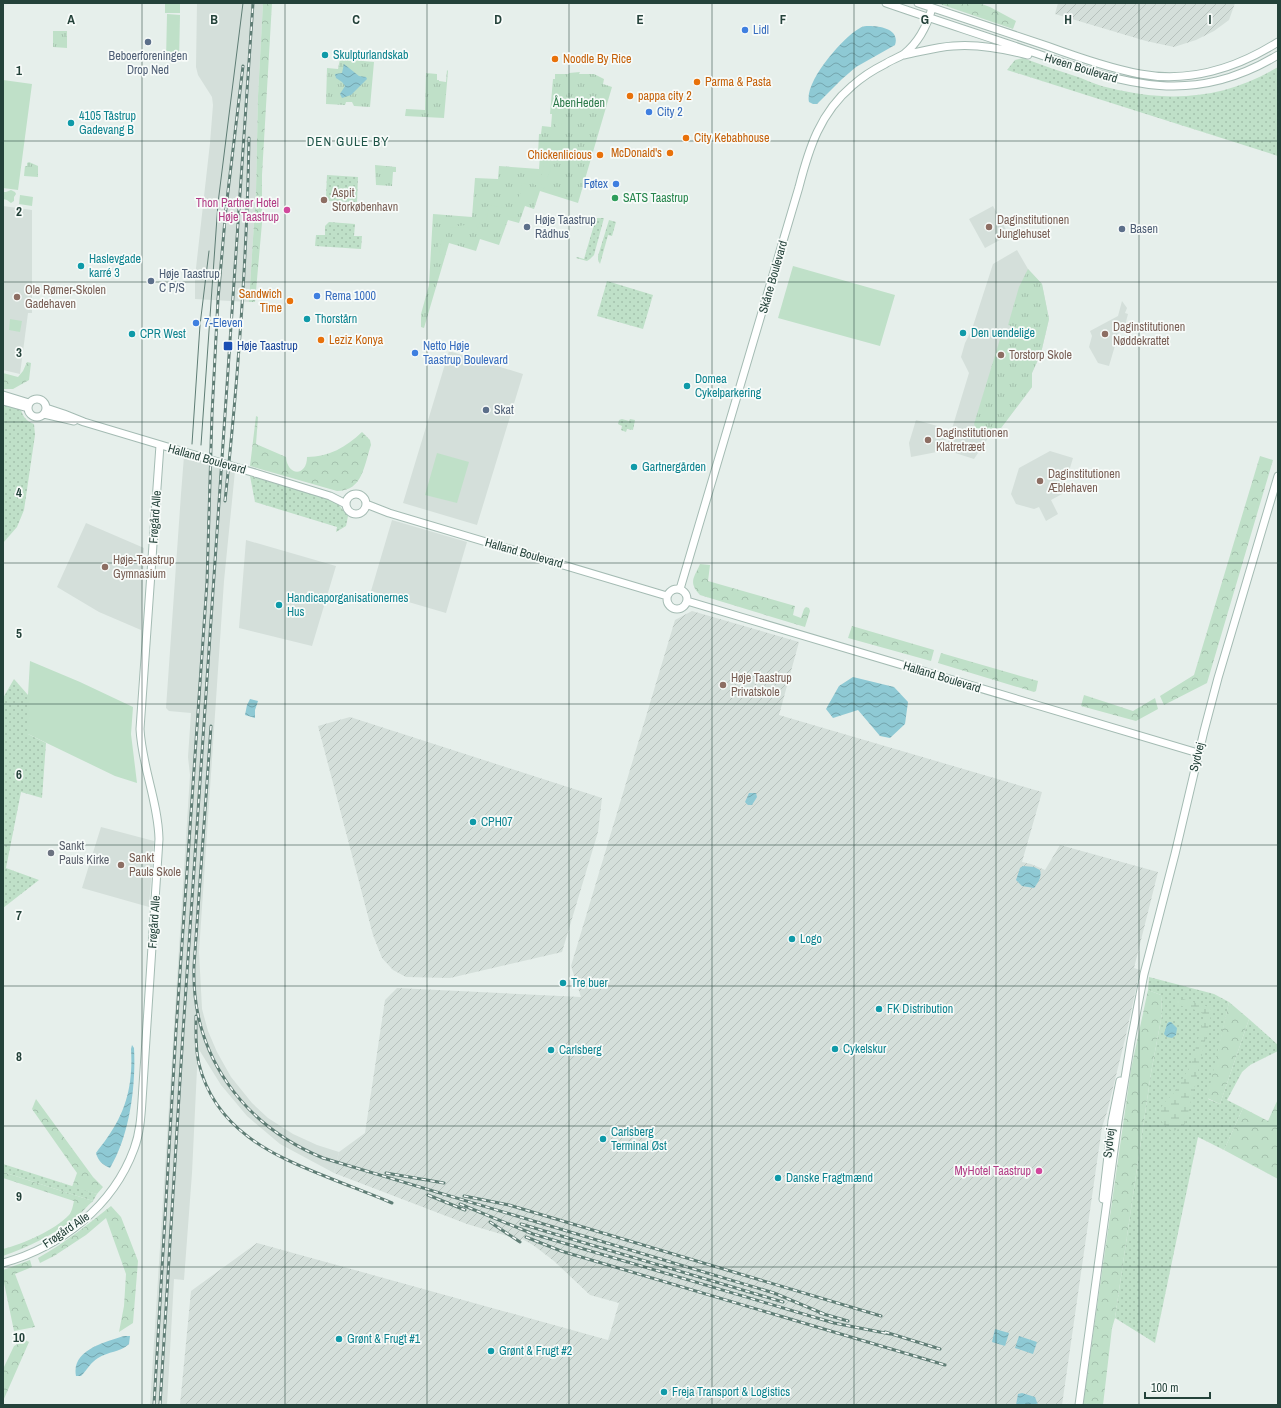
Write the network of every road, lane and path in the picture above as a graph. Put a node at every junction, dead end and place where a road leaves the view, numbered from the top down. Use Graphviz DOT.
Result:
graph roads {
  1 [pos="886,3"];
  2 [pos="918,3"];
  3 [pos="932,8"];
  4 [pos="929,18"];
  5 [pos="1278,42"];
  6 [pos="1278,54"];
  7 [pos="903,55"];
  8 [pos="1072,66"];
  9 [pos="3,395"];
  10 [pos="3,401"];
  11 [pos="28,406"];
  12 [pos="45,411"];
  13 [pos="160,445"];
  14 [pos="1278,476"];
  15 [pos="347,500"];
  16 [pos="366,506"];
  17 [pos="680,590"];
  18 [pos="667,596"];
  19 [pos="687,601"];
  20 [pos="1198,753"];
  21 [pos="3,1264"];
  22 [pos="1079,1405"];
  1 -- 4 [label="street, Hveen Boulevard"];
  2 -- 3 [label="street, Hveen Boulevard"];
  3 -- 4 [label="street, Skåne Boulevard"];
  3 -- 5 [label="street, Hveen Boulevard"];
  4 -- 7 [label="street, Skåne Boulevard"];
  4 -- 8 [label="street, Hveen Boulevard"];
  6 -- 8 [label="street, Hveen Boulevard"];
  7 -- 8 [label="street"];
  7 -- 17 [label="street, Skåne Boulevard"];
  9 -- 11 [label="street"];
  10 -- 11 [label="street"];
  11 -- 12 [label="street"];
  11 -- 12 [label="street"];
  12 -- 13 [label="street, Halland Boulevard"];
  13 -- 15 [label="street, Halland Boulevard, bridge"];
  13 -- 21 [label="street, Frøgård Alle"];
  14 -- 20 [label="street, Sydvej"];
  15 -- 16 [label="street"];
  15 -- 16 [label="street"];
  16 -- 18 [label="street, Halland Boulevard"];
  17 -- 18 [label="street"];
  17 -- 19 [label="street"];
  18 -- 19 [label="street"];
  19 -- 20 [label="street, Halland Boulevard"];
  20 -- 22 [label="street, Sydvej"];
}
